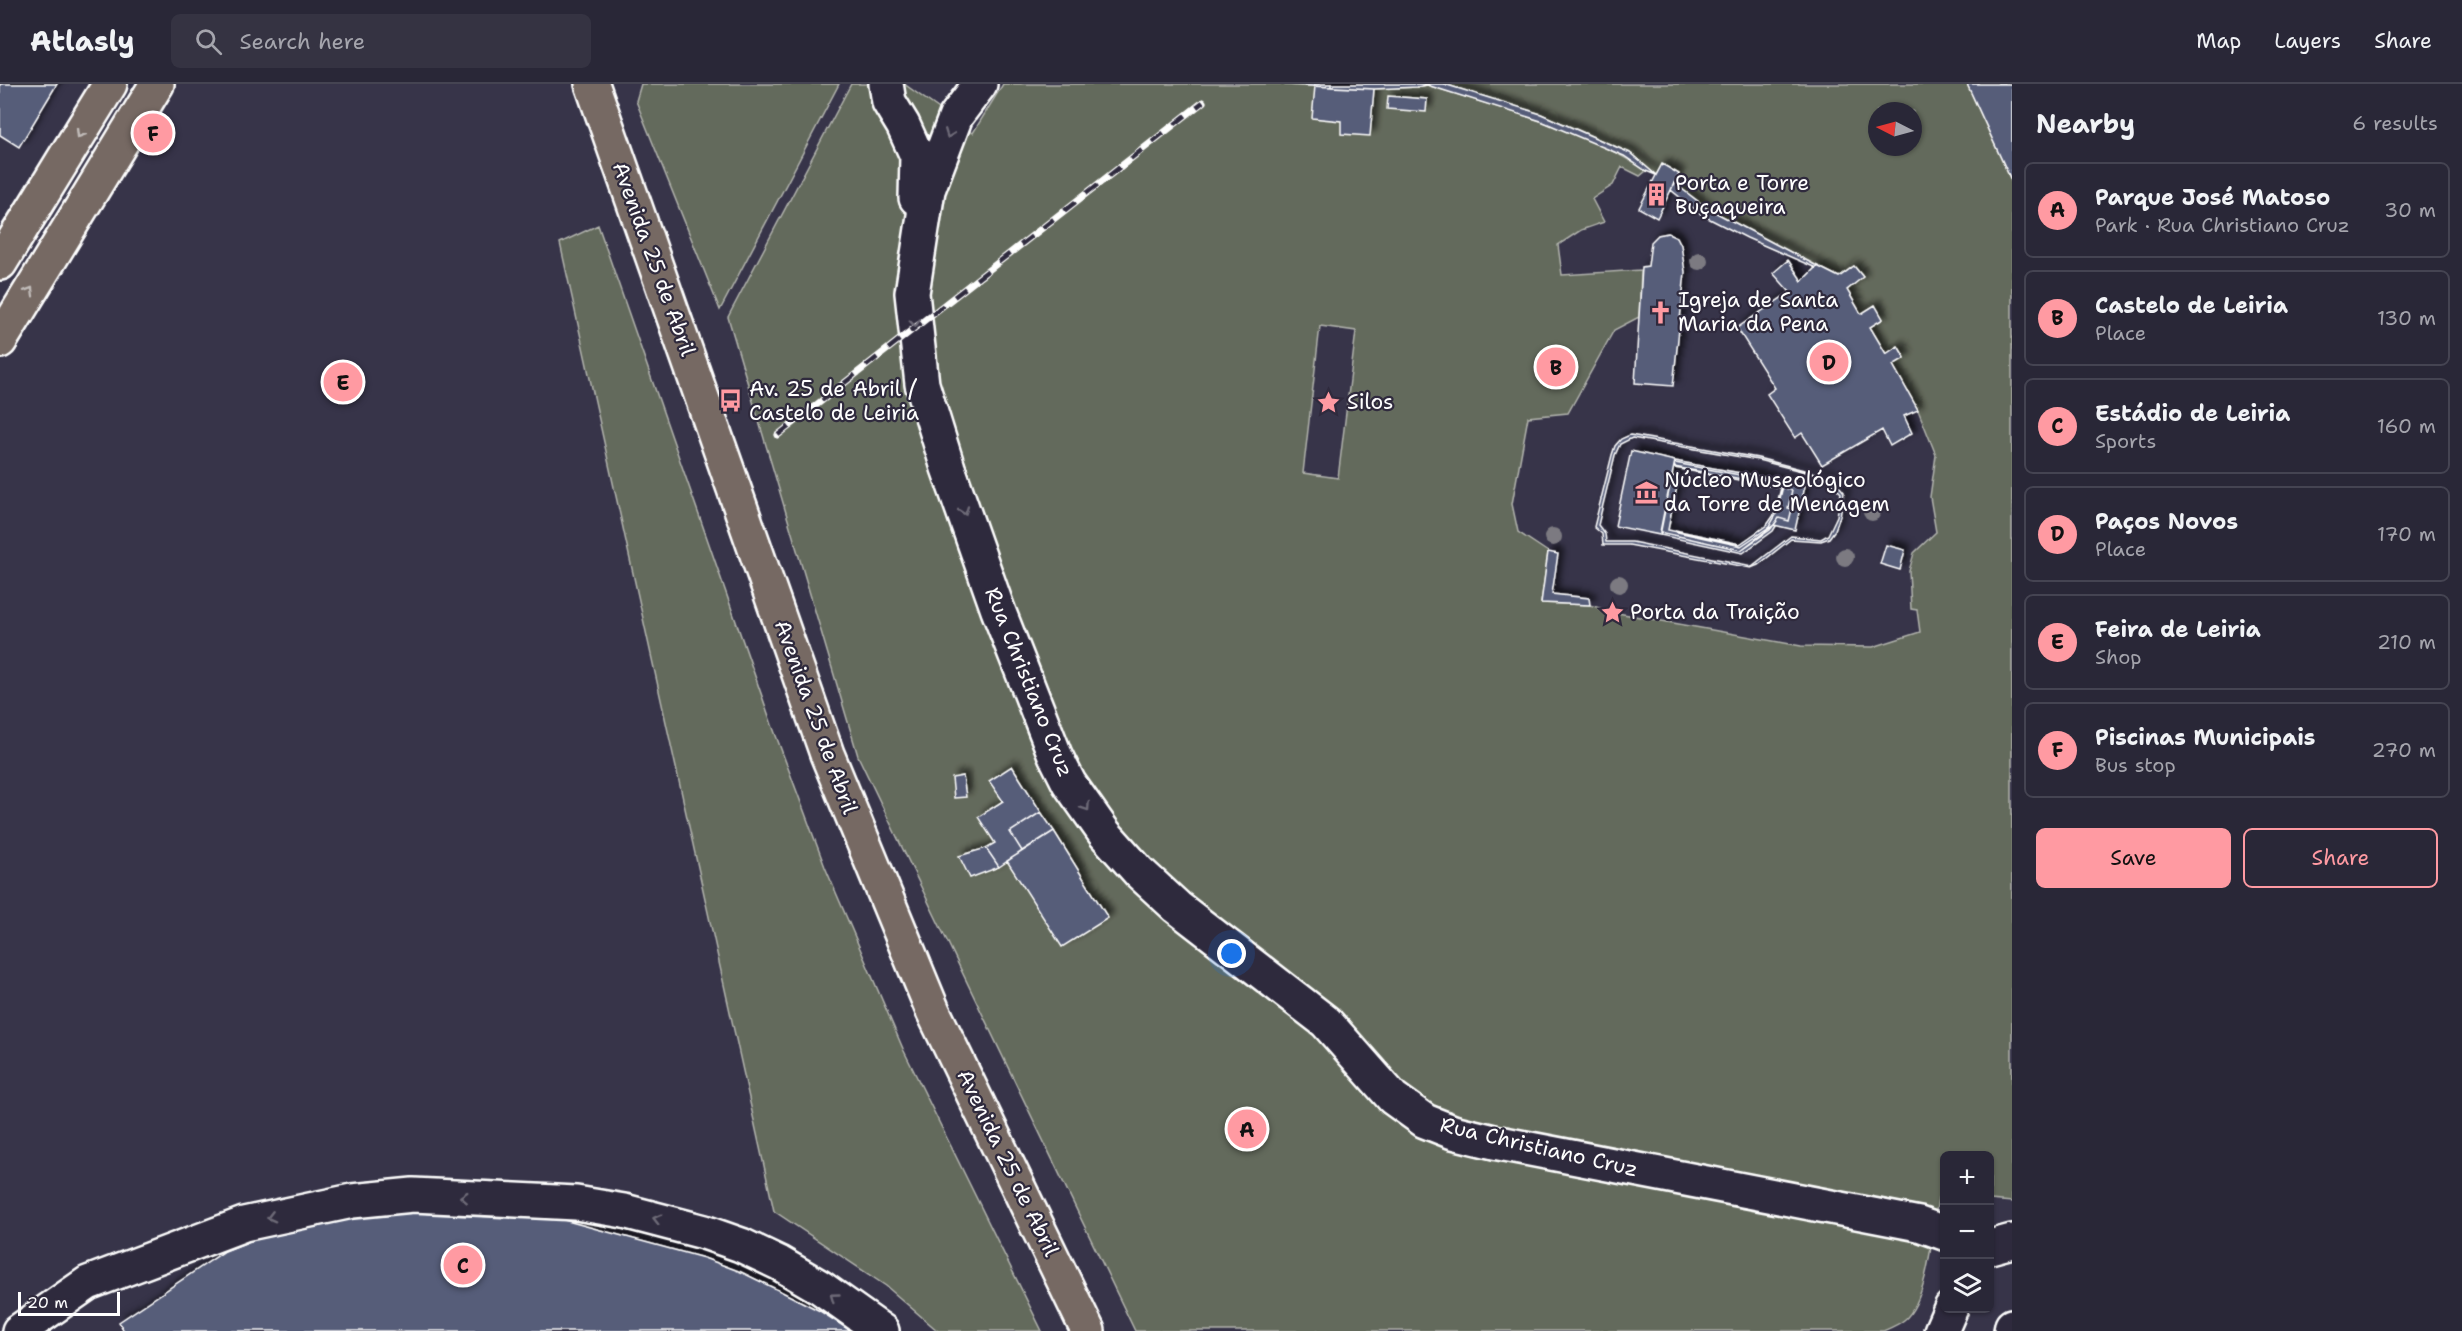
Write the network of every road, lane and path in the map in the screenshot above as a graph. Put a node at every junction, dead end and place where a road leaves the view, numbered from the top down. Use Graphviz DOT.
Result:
graph roads {
  1 [pos="110,84"];
  2 [pos="157,84"];
  3 [pos="592,84"];
  4 [pos="886,84"];
  5 [pos="980,84"];
  6 [pos="0,263"];
  7 [pos="913,280"];
  8 [pos="0,341"];
  9 [pos="1940,1232"];
  10 [pos="2012,1241"];
  11 [pos="1994,1246"];
  12 [pos="1950,1313"];
  13 [pos="2012,1326"];
  14 [pos="19,1331"];
  15 [pos="882,1331"];
  16 [pos="1088,1331"];
  17 [pos="1941,1331"];
  18 [pos="2011,1331"];
  1 -- 6 [label="main road, one-way"];
  8 -- 2 [label="main road, one-way"];
  3 -- 16 [label="main road, Avenida 25 de Abril"];
  4 -- 7 [label="street"];
  5 -- 7 [label="street, Rua Christiano Cruz, one-way"];
  7 -- 9 [label="street, Rua Christiano Cruz, one-way"];
  10 -- 11 [label="street"];
  12 -- 17 [label="street"];
  13 -- 18 [label="street"];
  15 -- 14 [label="street, one-way"];
}
